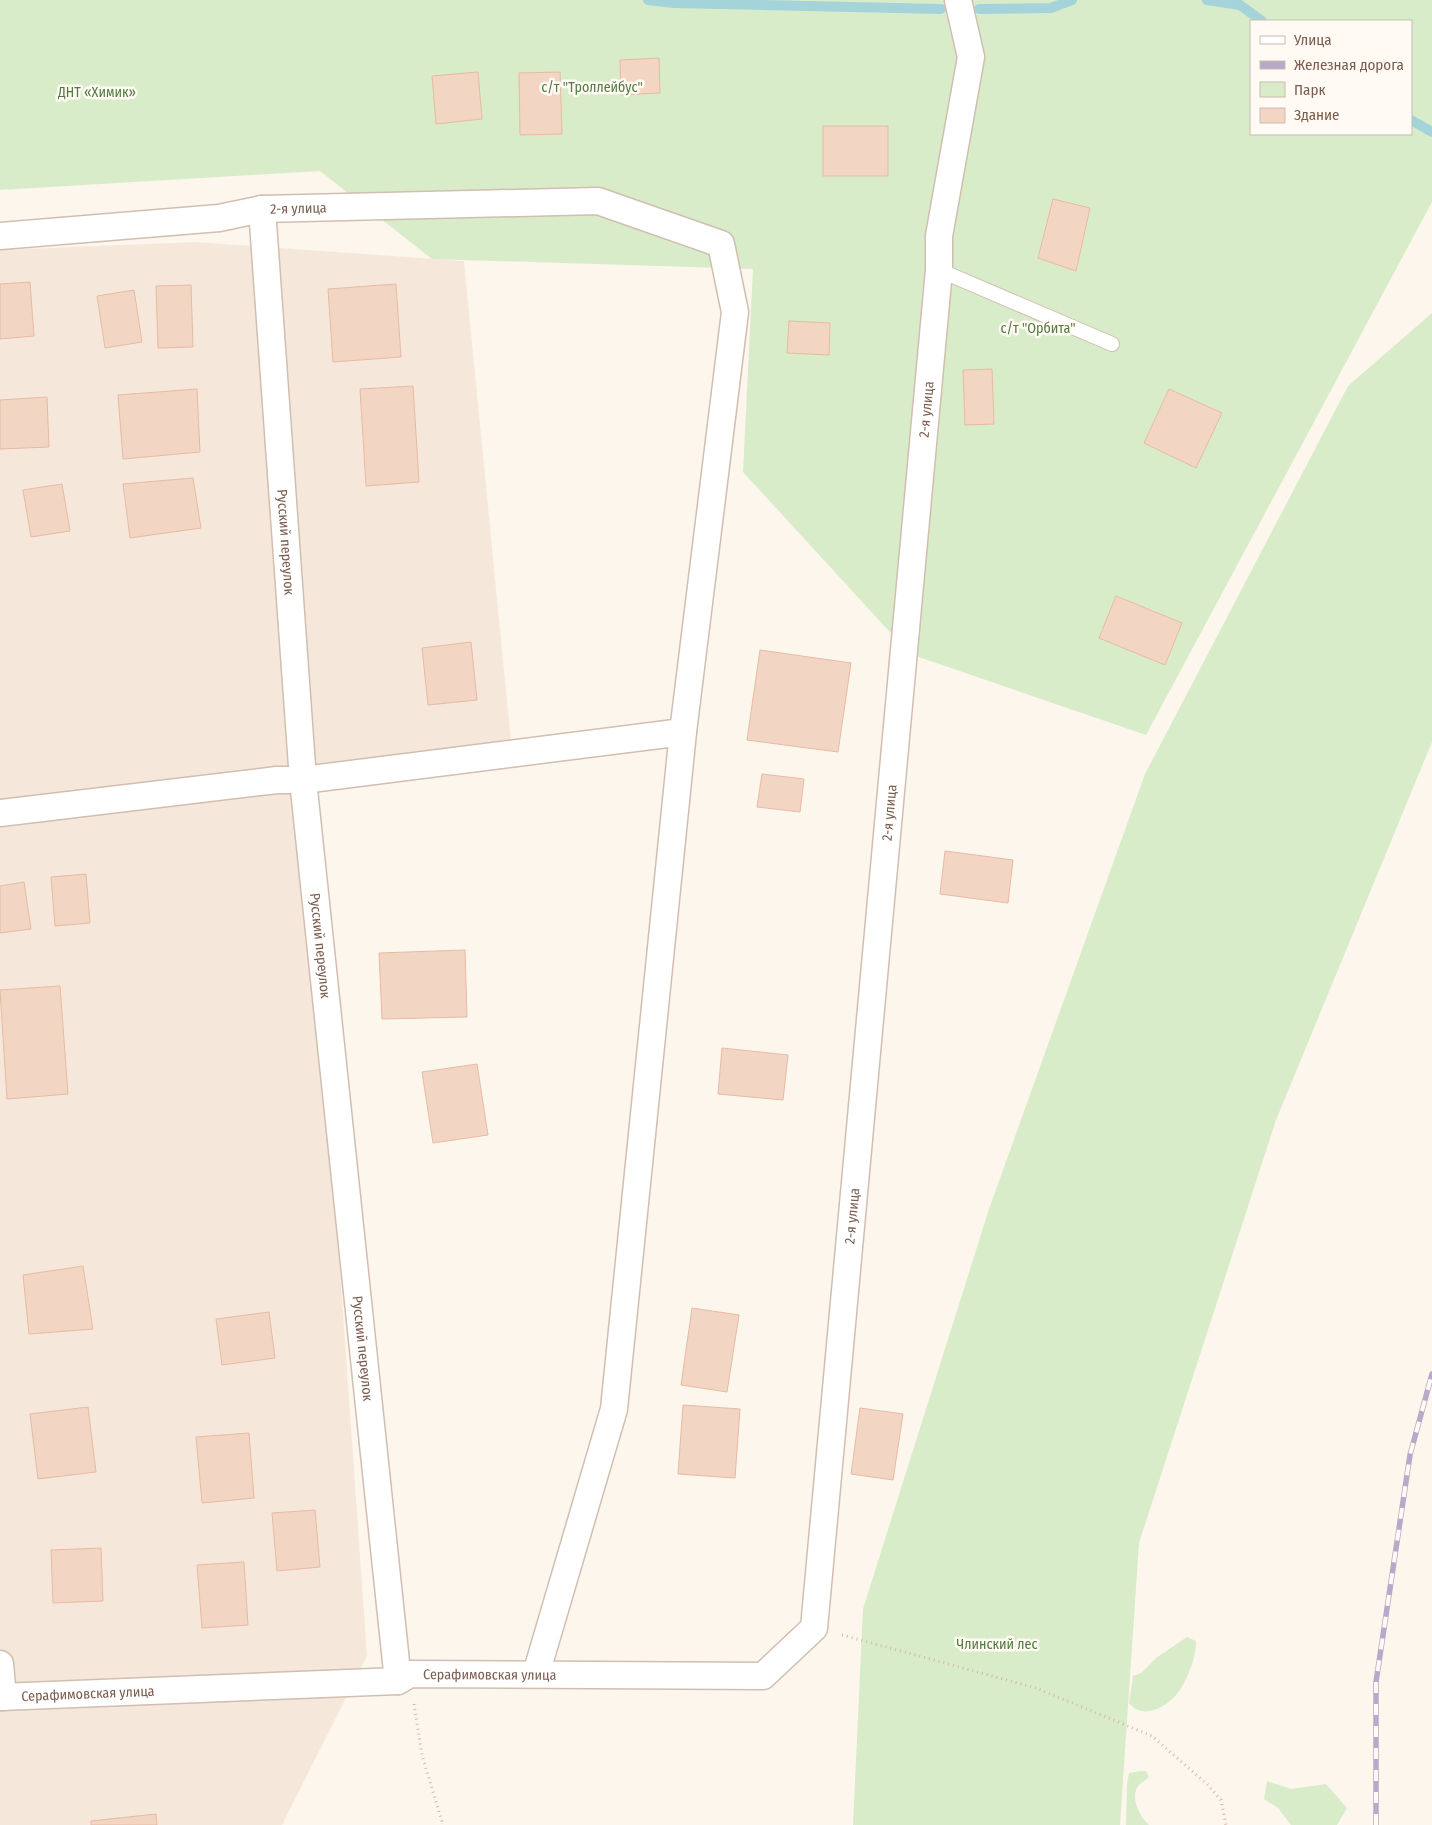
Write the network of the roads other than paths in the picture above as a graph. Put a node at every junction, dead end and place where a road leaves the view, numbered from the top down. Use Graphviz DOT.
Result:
graph roads {
  1 [pos="958,0"];
  2 [pos="262,209"];
  3 [pos="0,236"];
  4 [pos="939,270"];
  5 [pos="1112,344"];
  6 [pos="684,732"];
  7 [pos="303,780"];
  8 [pos="0,813"];
  9 [pos="814,1628"];
  10 [pos="0,1664"];
  11 [pos="536,1674"];
  12 [pos="404,1678"];
  13 [pos="2,1697"];
  1 -- 4 [label="street, 2-я улица"];
  2 -- 3 [label="street, 2-я улица"];
  2 -- 6 [label="street, 2-я улица"];
  2 -- 7 [label="street, Русский переулок"];
  4 -- 5 [label="lane"];
  4 -- 9 [label="street, 2-я улица"];
  6 -- 7 [label="street"];
  6 -- 11 [label="street"];
  7 -- 8 [label="street"];
  7 -- 12 [label="street, Русский переулок"];
  9 -- 11 [label="street, Серафимовская улица"];
  10 -- 13 [label="street"];
  11 -- 12 [label="street, Серафимовская улица"];
  12 -- 13 [label="street, Серафимовская улица"];
}
